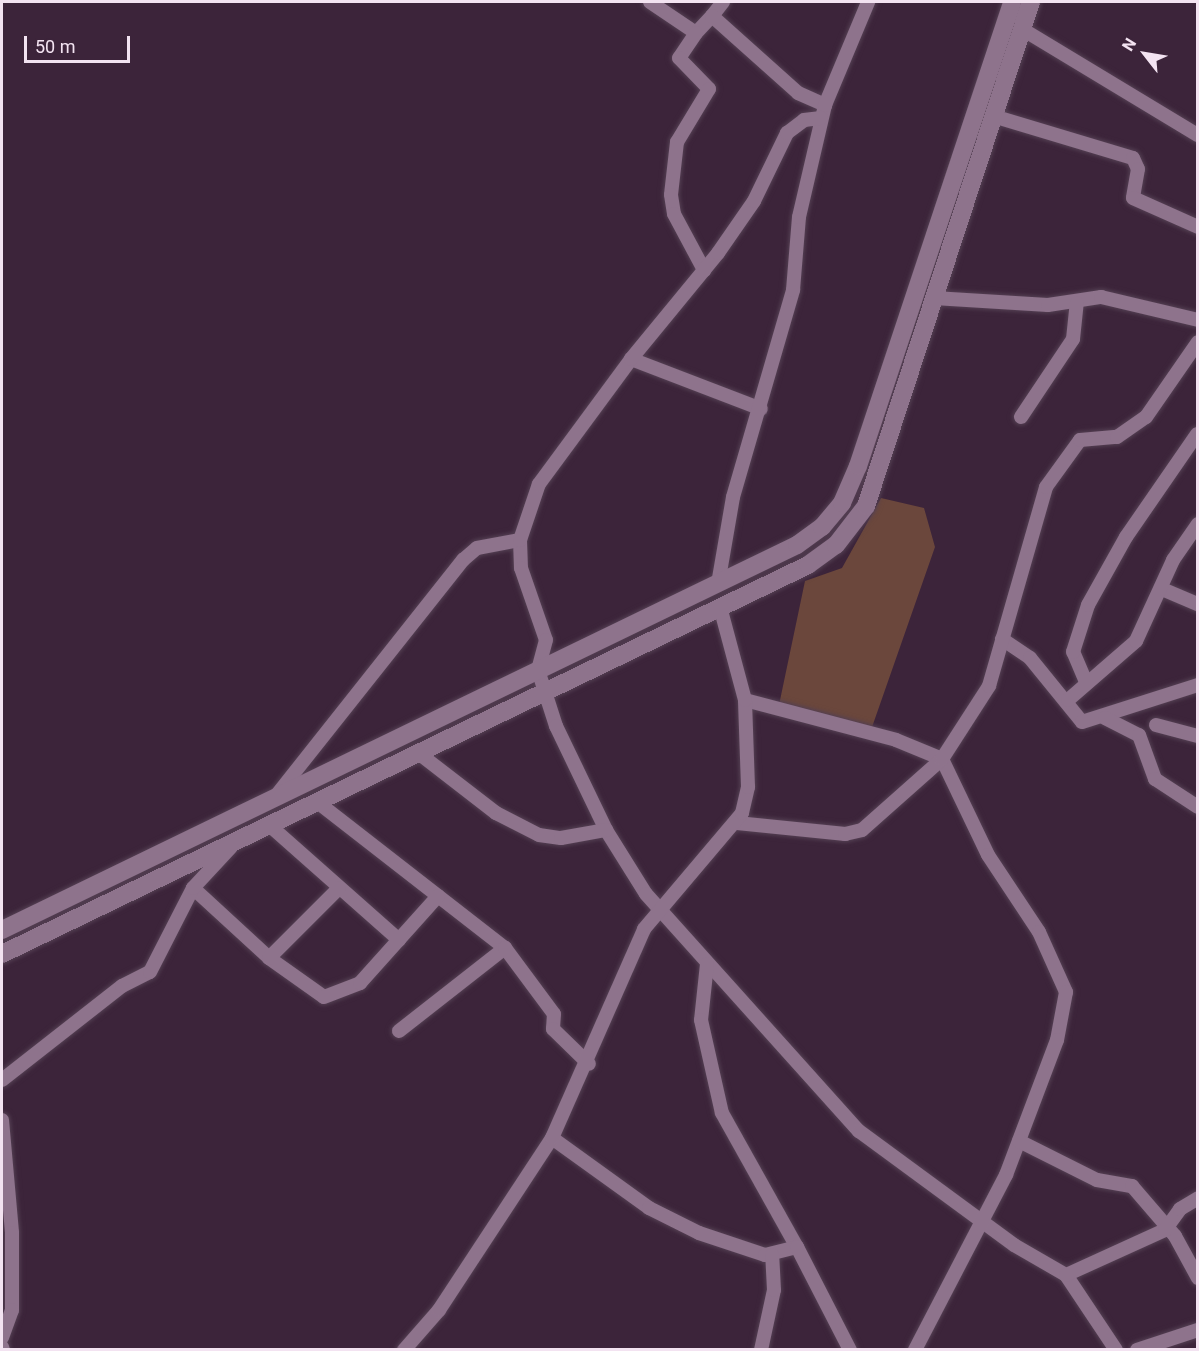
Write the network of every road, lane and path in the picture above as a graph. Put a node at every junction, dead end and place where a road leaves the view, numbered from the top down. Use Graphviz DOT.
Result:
graph roads {
  1 [pos="650,2"];
  2 [pos="723,2"];
  3 [pos="868,2"];
  4 [pos="1012,2"];
  5 [pos="1031,2"];
  6 [pos="712,16"];
  7 [pos="1022,29"];
  8 [pos="696,33"];
  9 [pos="823,111"];
  10 [pos="993,116"];
  11 [pos="1197,135"];
  12 [pos="1197,227"];
  13 [pos="704,270"];
  14 [pos="934,298"];
  15 [pos="1077,303"];
  16 [pos="1197,320"];
  17 [pos="1197,342"];
  18 [pos="631,358"];
  19 [pos="761,409"];
  20 [pos="1021,417"];
  21 [pos="1197,434"];
  22 [pos="1197,524"];
  23 [pos="520,540"];
  24 [pos="718,584"];
  25 [pos="1162,589"];
  26 [pos="1197,604"];
  27 [pos="720,607"];
  28 [pos="1002,639"];
  29 [pos="538,670"];
  30 [pos="1086,682"];
  31 [pos="1197,685"];
  32 [pos="544,691"];
  33 [pos="745,700"];
  34 [pos="1068,700"];
  35 [pos="1105,718"];
  36 [pos="1156,725"];
  37 [pos="1197,736"];
  38 [pos="417,752"];
  39 [pos="942,759"];
  40 [pos="272,801"];
  41 [pos="316,801"];
  42 [pos="1197,807"];
  43 [pos="737,823"];
  44 [pos="268,824"];
  45 [pos="606,830"];
  46 [pos="238,839"];
  47 [pos="193,888"];
  48 [pos="339,888"];
  49 [pos="438,896"];
  50 [pos="660,912"];
  51 [pos="2,930"];
  52 [pos="399,940"];
  53 [pos="505,948"];
  54 [pos="2,954"];
  55 [pos="269,958"];
  56 [pos="707,964"];
  57 [pos="399,1030"];
  58 [pos="589,1064"];
  59 [pos="2,1080"];
  60 [pos="2,1120"];
  61 [pos="552,1138"];
  62 [pos="1019,1141"];
  63 [pos="1197,1198"];
  64 [pos="983,1220"];
  65 [pos="1165,1230"];
  66 [pos="797,1247"];
  67 [pos="772,1255"];
  68 [pos="1066,1275"];
  69 [pos="1197,1278"];
  70 [pos="1197,1330"];
  71 [pos="2,1337"];
  72 [pos="404,1350"];
  73 [pos="761,1350"];
  74 [pos="850,1350"];
  75 [pos="915,1350"];
  76 [pos="1116,1350"];
  77 [pos="1137,1350"];
  1 -- 8 [label="street"];
  2 -- 6 [label="street"];
  3 -- 9 [label="street"];
  4 -- 24 [label="street"];
  5 -- 7 [label="street"];
  6 -- 8 [label="street"];
  6 -- 9 [label="street"];
  7 -- 10 [label="street"];
  7 -- 11 [label="street"];
  8 -- 13 [label="street"];
  9 -- 13 [label="street"];
  9 -- 19 [label="street"];
  10 -- 12 [label="street"];
  10 -- 14 [label="street"];
  13 -- 18 [label="street"];
  14 -- 15 [label="street"];
  14 -- 27 [label="street"];
  15 -- 16 [label="street"];
  15 -- 20 [label="street"];
  17 -- 28 [label="street"];
  18 -- 19 [label="street"];
  18 -- 23 [label="street"];
  19 -- 24 [label="street"];
  21 -- 30 [label="street"];
  22 -- 25 [label="street"];
  23 -- 29 [label="street"];
  23 -- 40 [label="street"];
  24 -- 29 [label="street"];
  25 -- 26 [label="street"];
  25 -- 30 [label="street"];
  27 -- 32 [label="street"];
  27 -- 33 [label="street"];
  28 -- 34 [label="street"];
  28 -- 39 [label="street"];
  29 -- 32 [label="street"];
  29 -- 40 [label="street"];
  30 -- 34 [label="street"];
  31 -- 35 [label="street"];
  32 -- 38 [label="street"];
  32 -- 45 [label="street"];
  33 -- 39 [label="street"];
  33 -- 43 [label="street"];
  34 -- 35 [label="street"];
  35 -- 42 [label="street"];
  36 -- 37 [label="street"];
  38 -- 41 [label="street"];
  38 -- 45 [label="street"];
  39 -- 43 [label="street"];
  39 -- 62 [label="street"];
  40 -- 51 [label="street"];
  41 -- 44 [label="street"];
  41 -- 49 [label="street"];
  43 -- 50 [label="street"];
  44 -- 46 [label="street"];
  44 -- 48 [label="street"];
  45 -- 50 [label="street"];
  46 -- 47 [label="street"];
  46 -- 54 [label="street"];
  47 -- 55 [label="street"];
  47 -- 59 [label="street"];
  48 -- 52 [label="street"];
  48 -- 55 [label="street"];
  49 -- 52 [label="street"];
  49 -- 53 [label="street"];
  50 -- 56 [label="street"];
  50 -- 58 [label="street"];
  52 -- 55 [label="street"];
  53 -- 57 [label="street"];
  53 -- 58 [label="street"];
  56 -- 64 [label="street"];
  56 -- 66 [label="street"];
  58 -- 61 [label="street"];
  60 -- 71 [label="street"];
  61 -- 67 [label="street"];
  61 -- 72 [label="street"];
  62 -- 64 [label="street"];
  62 -- 65 [label="street"];
  63 -- 65 [label="street"];
  64 -- 68 [label="street"];
  64 -- 75 [label="street"];
  65 -- 68 [label="street"];
  65 -- 69 [label="street"];
  66 -- 67 [label="street"];
  66 -- 74 [label="street"];
  67 -- 73 [label="street"];
  68 -- 76 [label="street"];
  70 -- 77 [label="street"];
}
